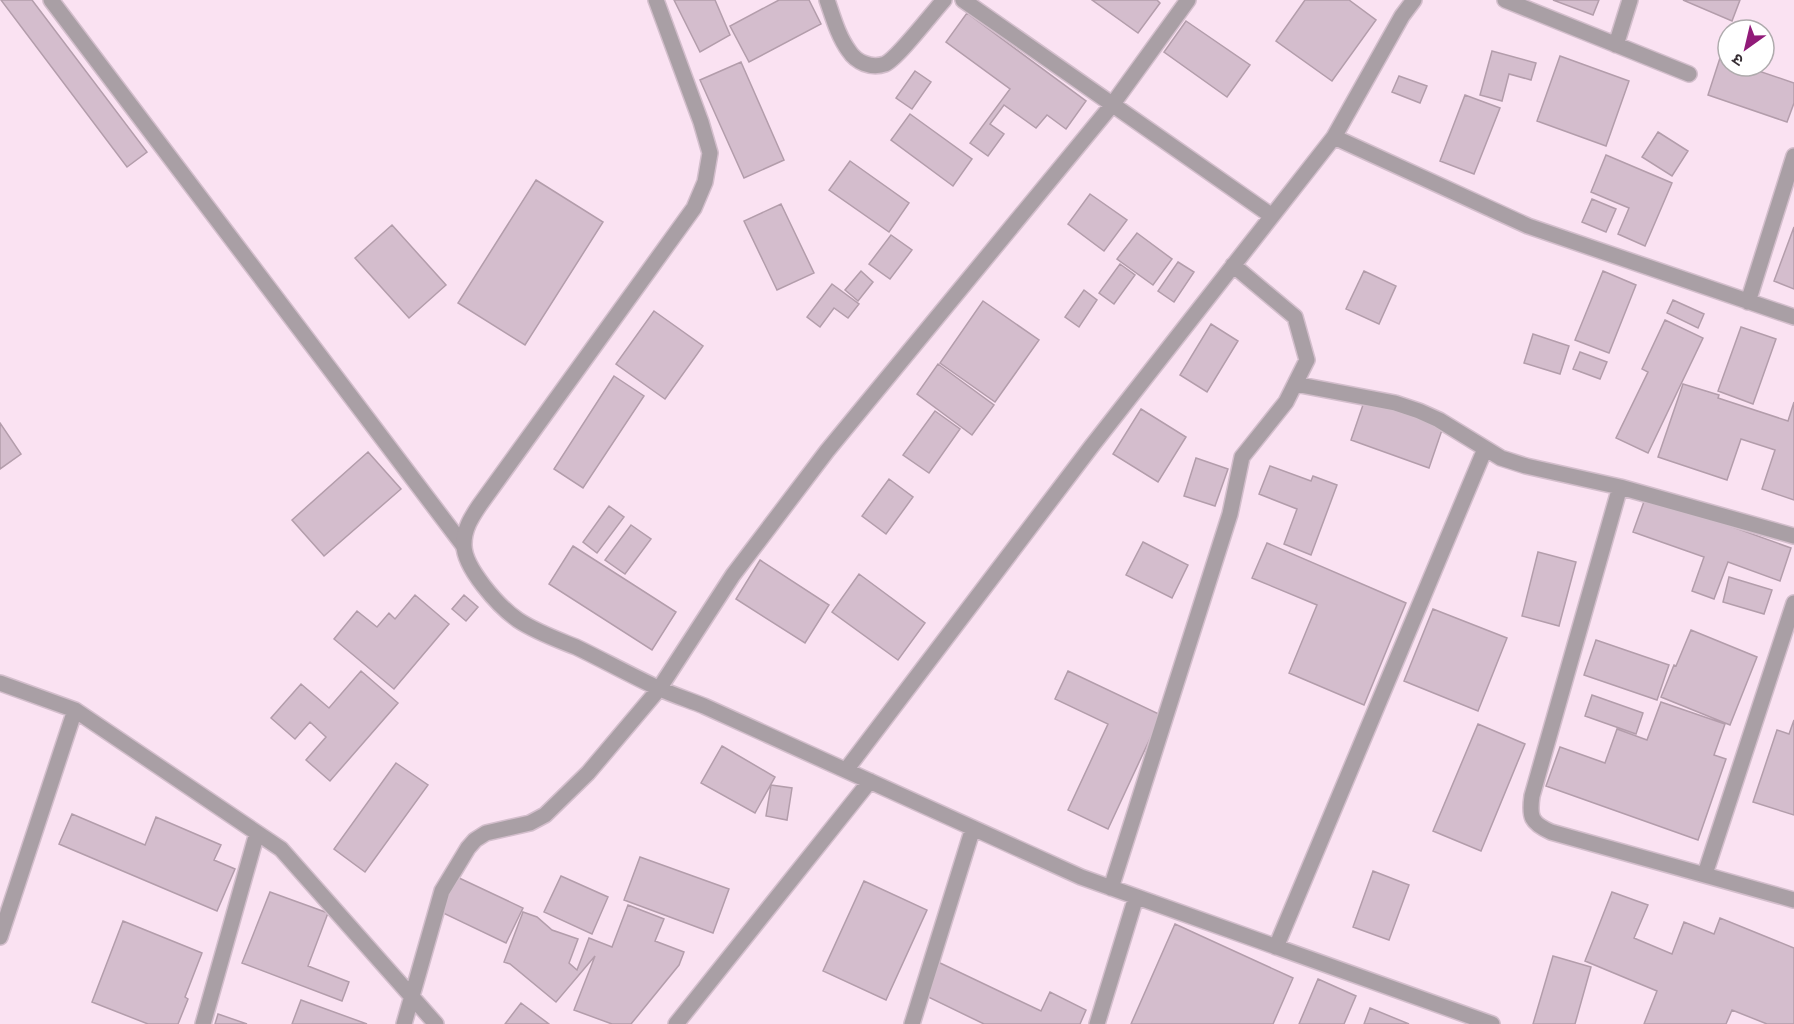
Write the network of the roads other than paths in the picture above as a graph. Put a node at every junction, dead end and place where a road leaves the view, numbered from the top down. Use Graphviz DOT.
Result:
graph roads {
  1 [pos="51,0"];
  2 [pos="656,0"];
  3 [pos="827,0"];
  4 [pos="944,0"];
  5 [pos="963,0"];
  6 [pos="1188,0"];
  7 [pos="1414,0"];
  8 [pos="1505,0"];
  9 [pos="1630,0"];
  10 [pos="1616,45"];
  11 [pos="1689,74"];
  12 [pos="1112,105"];
  13 [pos="1334,137"];
  14 [pos="1794,156"];
  15 [pos="1272,216"];
  16 [pos="1233,265"];
  17 [pos="1748,302"];
  18 [pos="1794,317"];
  19 [pos="1295,384"];
  20 [pos="1485,449"];
  21 [pos="1620,487"];
  22 [pos="1794,536"];
  23 [pos="463,545"];
  24 [pos="1794,603"];
  25 [pos="0,684"];
  26 [pos="659,688"];
  27 [pos="75,710"];
  28 [pos="846,770"];
  29 [pos="870,781"];
  30 [pos="973,828"];
  31 [pos="257,833"];
  32 [pos="1705,874"];
  33 [pos="1111,888"];
  34 [pos="1137,897"];
  35 [pos="1794,900"];
  36 [pos="0,937"];
  37 [pos="1276,947"];
  38 [pos="411,996"];
  39 [pos="1464,1019"];
  40 [pos="681,1022"];
  41 [pos="203,1024"];
  42 [pos="404,1024"];
  43 [pos="436,1024"];
  44 [pos="912,1024"];
  45 [pos="1097,1024"];
  46 [pos="1492,1024"];
  1 -- 23 [label="street"];
  2 -- 23 [label="street"];
  3 -- 4 [label="street"];
  5 -- 12 [label="street"];
  6 -- 12 [label="street"];
  7 -- 13 [label="street"];
  8 -- 10 [label="street"];
  9 -- 10 [label="street"];
  10 -- 11 [label="street"];
  12 -- 15 [label="street"];
  12 -- 26 [label="street"];
  13 -- 15 [label="street"];
  13 -- 17 [label="street"];
  14 -- 17 [label="street"];
  15 -- 16 [label="street"];
  16 -- 19 [label="street"];
  16 -- 28 [label="street"];
  17 -- 18 [label="street"];
  19 -- 20 [label="street"];
  19 -- 33 [label="street"];
  20 -- 21 [label="street"];
  20 -- 37 [label="street"];
  21 -- 22 [label="street"];
  21 -- 32 [label="street"];
  23 -- 26 [label="street"];
  24 -- 32 [label="street"];
  25 -- 27 [label="street"];
  26 -- 28 [label="street"];
  26 -- 38 [label="street"];
  27 -- 31 [label="street"];
  27 -- 36 [label="street"];
  28 -- 29 [label="street"];
  29 -- 30 [label="street"];
  29 -- 40 [label="street"];
  30 -- 33 [label="street"];
  30 -- 44 [label="street"];
  31 -- 38 [label="street"];
  31 -- 41 [label="street"];
  32 -- 35 [label="street"];
  33 -- 34 [label="street"];
  34 -- 37 [label="street"];
  34 -- 45 [label="street"];
  37 -- 39 [label="street"];
  38 -- 42 [label="street"];
  38 -- 43 [label="street"];
  39 -- 46 [label="street"];
}
